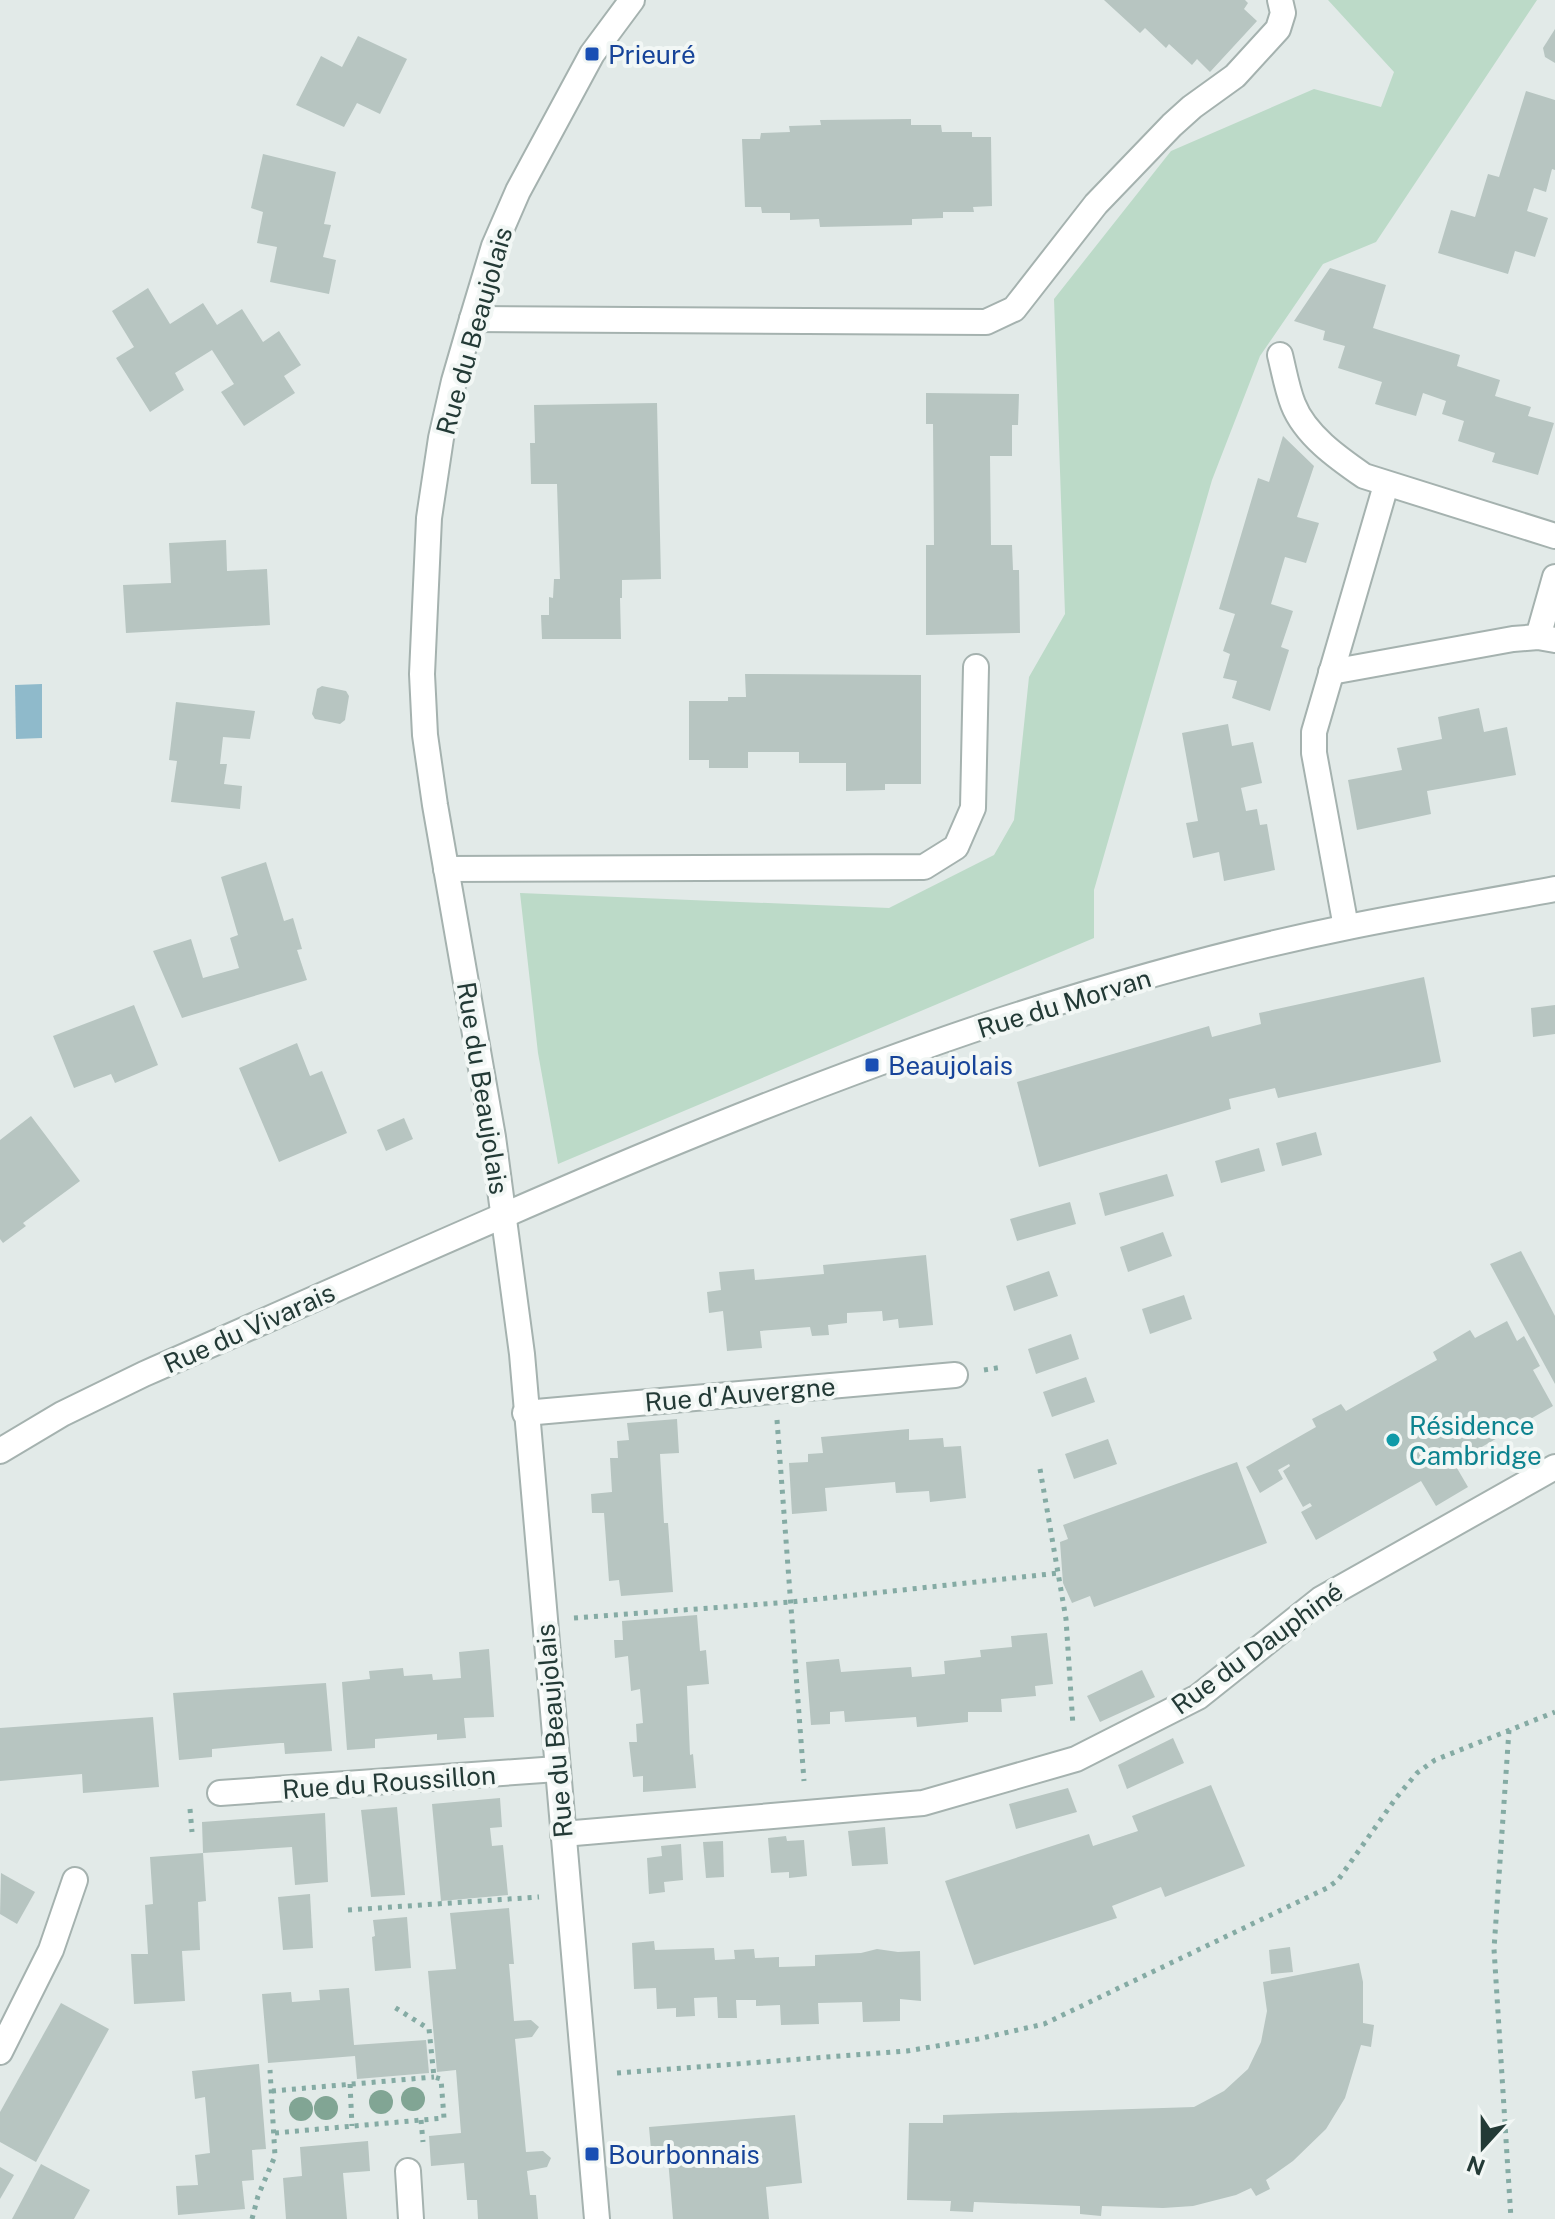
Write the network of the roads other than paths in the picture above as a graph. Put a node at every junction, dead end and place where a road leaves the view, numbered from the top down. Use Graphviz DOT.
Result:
graph roads {
  1 [pos="632,0"];
  2 [pos="1280,0"];
  3 [pos="472,319"];
  4 [pos="1280,355"];
  5 [pos="1386,485"];
  6 [pos="1555,536"];
  7 [pos="1555,577"];
  8 [pos="1547,638"];
  9 [pos="976,667"];
  10 [pos="1331,672"];
  11 [pos="446,869"];
  12 [pos="1555,889"];
  13 [pos="1346,927"];
  14 [pos="504,1217"];
  15 [pos="955,1375"];
  16 [pos="525,1413"];
  17 [pos="0,1451"];
  18 [pos="1555,1467"];
  19 [pos="557,1769"];
  20 [pos="220,1793"];
  21 [pos="563,1834"];
  22 [pos="75,1880"];
  23 [pos="0,2052"];
  24 [pos="408,2171"];
  25 [pos="411,2219"];
  26 [pos="597,2219"];
  1 -- 3 [label="street, Rue du Beaujolais"];
  2 -- 3 [label="street"];
  3 -- 11 [label="street, Rue du Beaujolais"];
  4 -- 5 [label="street"];
  5 -- 6 [label="street"];
  5 -- 10 [label="street"];
  7 -- 8 [label="street"];
  8 -- 10 [label="street"];
  9 -- 11 [label="street"];
  10 -- 13 [label="street"];
  11 -- 14 [label="street, Rue du Beaujolais"];
  12 -- 13 [label="street, Rue du Morvan"];
  13 -- 14 [label="street, Rue du Morvan"];
  14 -- 16 [label="street, Rue du Beaujolais"];
  14 -- 17 [label="street, Rue du Vivarais"];
  15 -- 16 [label="street, Rue d'Auvergne"];
  16 -- 19 [label="street, Rue du Beaujolais"];
  18 -- 21 [label="street, Rue du Dauphiné"];
  19 -- 20 [label="street, Rue du Roussillon"];
  19 -- 21 [label="street, Rue du Beaujolais"];
  21 -- 26 [label="street, Rue du Beaujolais"];
  22 -- 23 [label="street"];
  24 -- 25 [label="street"];
}
